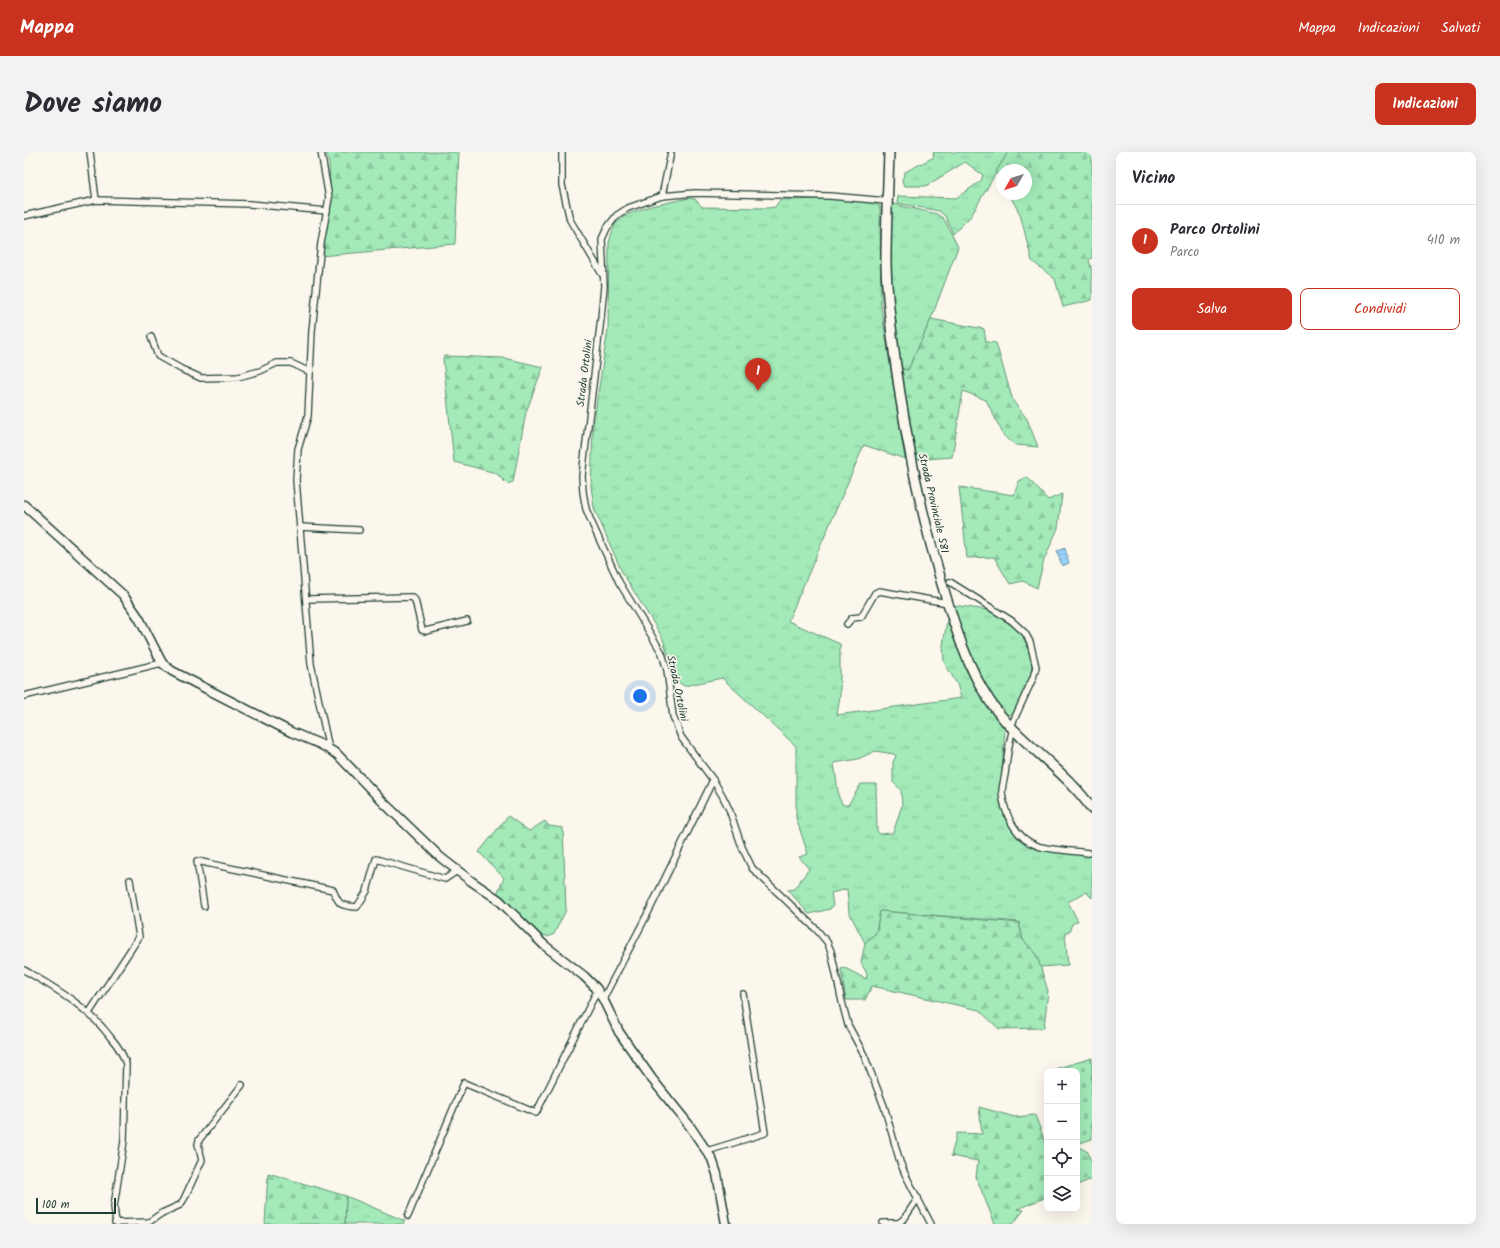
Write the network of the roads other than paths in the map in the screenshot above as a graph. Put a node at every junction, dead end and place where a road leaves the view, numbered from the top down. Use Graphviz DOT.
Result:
graph roads {
  1 [pos="90,152"];
  2 [pos="321,152"];
  3 [pos="562,152"];
  4 [pos="671,152"];
  5 [pos="889,152"];
  6 [pos="662,196"];
  7 [pos="96,200"];
  8 [pos="887,200"];
  9 [pos="327,211"];
  10 [pos="24,216"];
  11 [pos="603,276"];
  12 [pos="151,336"];
  13 [pos="310,372"];
  14 [pos="24,505"];
  15 [pos="300,527"];
  16 [pos="359,530"];
  17 [pos="950,582"];
  18 [pos="306,599"];
  19 [pos="948,603"];
  20 [pos="467,621"];
  21 [pos="847,624"];
  22 [pos="162,663"];
  23 [pos="24,696"];
  24 [pos="1012,728"];
  25 [pos="329,749"];
  26 [pos="713,780"];
  27 [pos="1092,808"];
  28 [pos="1089,853"];
  29 [pos="457,870"];
  30 [pos="130,880"];
  31 [pos="204,906"];
  32 [pos="24,970"];
  33 [pos="598,991"];
  34 [pos="743,994"];
  35 [pos="602,999"];
  36 [pos="89,1013"];
  37 [pos="242,1085"];
  38 [pos="707,1151"];
  39 [pos="918,1198"];
  40 [pos="408,1216"];
  41 [pos="883,1223"];
  42 [pos="116,1224"];
  43 [pos="726,1224"];
  44 [pos="931,1224"];
  1 -- 7 [label="street"];
  2 -- 9 [label="street"];
  3 -- 11 [label="street"];
  4 -- 6 [label="street"];
  5 -- 8 [label="main road, Strada Provinciale 581"];
  6 -- 8 [label="street, Strada Ortolini"];
  6 -- 11 [label="street, Strada Ortolini"];
  7 -- 9 [label="street"];
  7 -- 10 [label="street"];
  8 -- 19 [label="main road, Strada Provinciale 581"];
  9 -- 13 [label="street"];
  11 -- 26 [label="street, Strada Ortolini"];
  12 -- 13 [label="street"];
  13 -- 15 [label="street"];
  14 -- 22 [label="main road"];
  15 -- 16 [label="street"];
  15 -- 18 [label="street"];
  17 -- 24 [label="street"];
  18 -- 20 [label="street"];
  18 -- 25 [label="street"];
  19 -- 21 [label="street"];
  19 -- 24 [label="main road, Strada Provinciale 581"];
  22 -- 23 [label="street"];
  22 -- 25 [label="main road"];
  24 -- 27 [label="main road, Strada Provinciale 581"];
  24 -- 28 [label="street"];
  25 -- 29 [label="main road"];
  26 -- 35 [label="street"];
  26 -- 39 [label="street, Strada Ortolini"];
  29 -- 31 [label="street"];
  29 -- 33 [label="main road"];
  30 -- 36 [label="street"];
  32 -- 36 [label="street"];
  33 -- 35 [label="main road"];
  33 -- 40 [label="street"];
  34 -- 38 [label="street"];
  35 -- 38 [label="main road"];
  36 -- 42 [label="street"];
  37 -- 42 [label="street"];
  38 -- 43 [label="main road"];
  39 -- 41 [label="street"];
  39 -- 44 [label="street, Strada Ortolini"];
}
